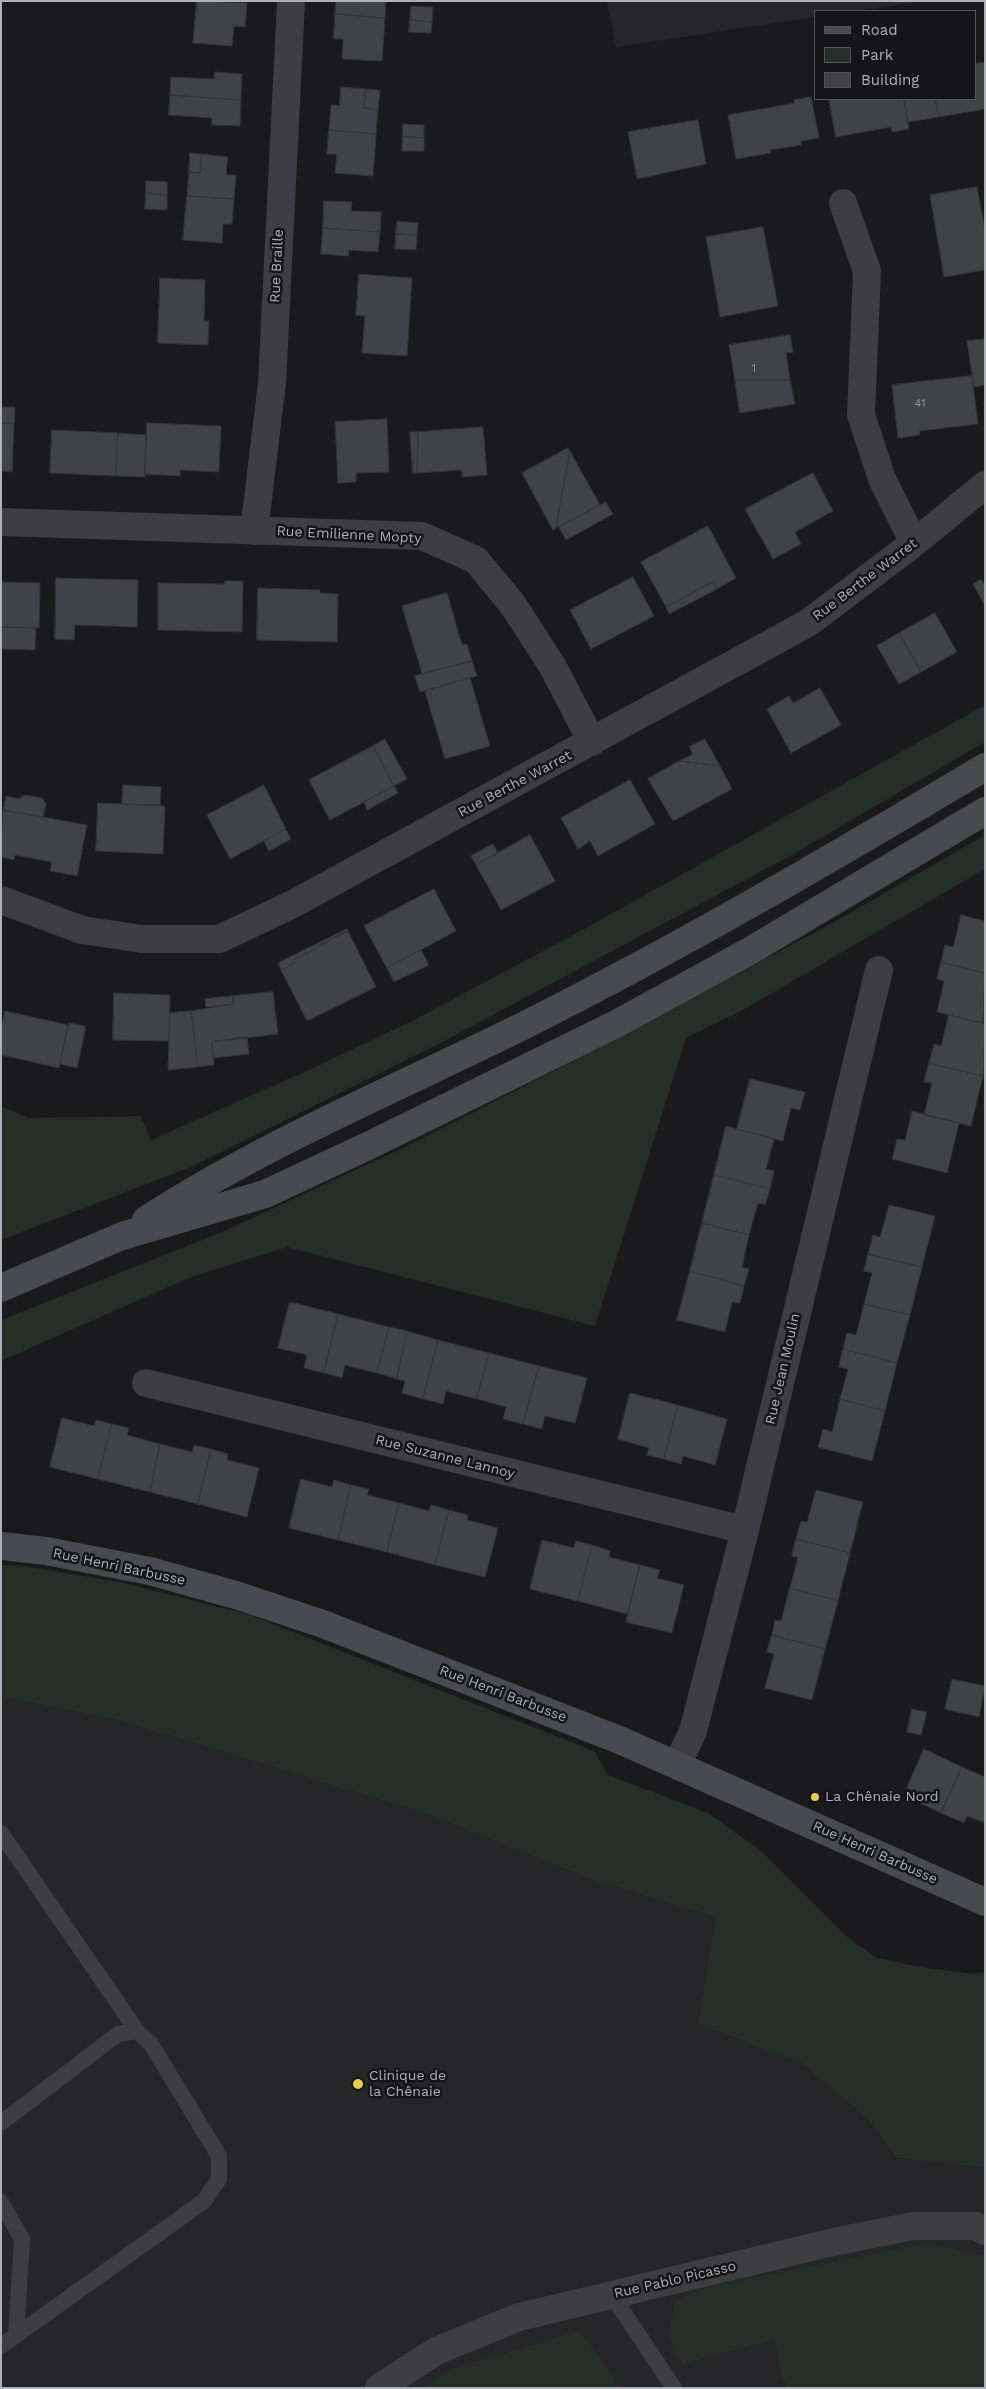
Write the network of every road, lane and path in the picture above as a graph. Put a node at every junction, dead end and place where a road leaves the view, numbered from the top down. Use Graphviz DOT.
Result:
graph roads {
  1 [pos="291,1"];
  2 [pos="843,203"];
  3 [pos="985,485"];
  4 [pos="1,522"];
  5 [pos="254,531"];
  6 [pos="914,543"];
  7 [pos="592,742"];
  8 [pos="985,767"];
  9 [pos="985,811"];
  10 [pos="1,900"];
  11 [pos="878,970"];
  12 [pos="122,1236"];
  13 [pos="1,1288"];
  14 [pos="146,1384"];
  15 [pos="744,1530"];
  16 [pos="1,1546"];
  17 [pos="677,1765"];
  18 [pos="1,1833"];
  19 [pos="985,1902"];
  20 [pos="137,2031"];
  21 [pos="1,2123"];
  22 [pos="1,2202"];
  23 [pos="985,2231"];
  24 [pos="612,2295"];
  25 [pos="16,2335"];
  26 [pos="1,2346"];
  27 [pos="379,2388"];
  28 [pos="674,2388"];
  1 -- 5 [label="street, Rue Braille"];
  2 -- 6 [label="street"];
  3 -- 6 [label="street, Rue Berthe Warret"];
  4 -- 5 [label="street, Rue Emilienne Mopty"];
  5 -- 7 [label="street, Rue Emilienne Mopty"];
  6 -- 7 [label="street, Rue Berthe Warret"];
  7 -- 10 [label="street, Rue Berthe Warret"];
  8 -- 12 [label="main road"];
  9 -- 12 [label="main road"];
  11 -- 15 [label="street, Rue Jean Moulin"];
  12 -- 13 [label="main road"];
  14 -- 15 [label="street, Rue Suzanne Lannoy"];
  15 -- 17 [label="street, Rue Jean Moulin"];
  16 -- 17 [label="main road, Rue Henri Barbusse"];
  17 -- 19 [label="main road, Rue Henri Barbusse"];
  18 -- 20 [label="lane"];
  20 -- 21 [label="lane"];
  20 -- 25 [label="lane"];
  22 -- 25 [label="lane"];
  23 -- 24 [label="street, Rue Pablo Picasso"];
  24 -- 27 [label="street, Rue Pablo Picasso"];
  24 -- 28 [label="lane"];
  25 -- 26 [label="lane"];
}
